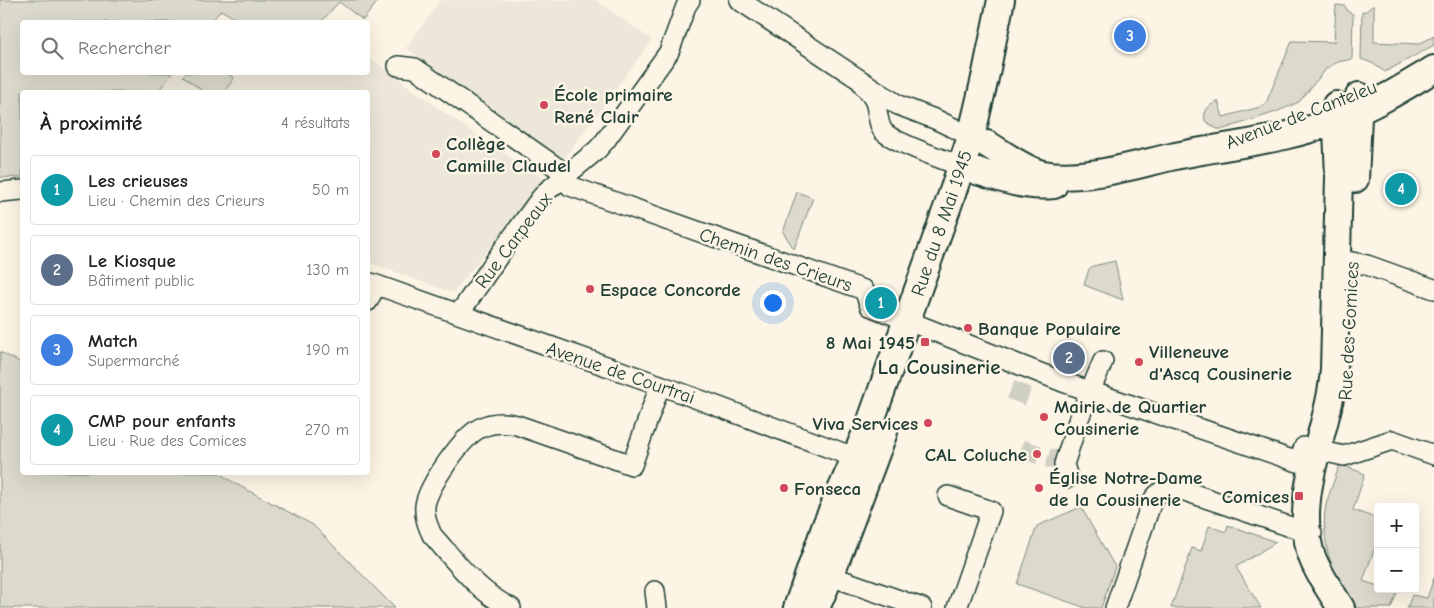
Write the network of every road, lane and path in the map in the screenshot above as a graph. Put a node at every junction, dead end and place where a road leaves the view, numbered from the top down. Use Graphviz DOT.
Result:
graph roads {
  1 [pos="690,0"];
  2 [pos="739,0"];
  3 [pos="1001,0"];
  4 [pos="1016,0"];
  5 [pos="1434,58"];
  6 [pos="398,66"];
  7 [pos="1434,68"];
  8 [pos="860,80"];
  9 [pos="1347,108"];
  10 [pos="979,140"];
  11 [pos="969,169"];
  12 [pos="1099,172"];
  13 [pos="564,177"];
  14 [pos="20,190"];
  15 [pos="0,192"];
  16 [pos="1345,261"];
  17 [pos="370,289"];
  18 [pos="1434,289"];
  19 [pos="459,314"];
  20 [pos="913,323"];
  21 [pos="1104,361"];
  22 [pos="660,385"];
  23 [pos="1091,391"];
  24 [pos="1324,452"];
  25 [pos="1434,455"];
  26 [pos="864,461"];
  27 [pos="1062,467"];
  28 [pos="948,496"];
  29 [pos="1310,532"];
  30 [pos="820,572"];
  31 [pos="511,608"];
  32 [pos="797,608"];
  33 [pos="816,608"];
  34 [pos="922,608"];
  35 [pos="957,608"];
  36 [pos="1116,608"];
  37 [pos="1342,608"];
  1 -- 13 [label="street, Rue Carpeaux"];
  2 -- 8 [label="street"];
  3 -- 10 [label="street, Rue du 8 Mai 1945"];
  4 -- 10 [label="street, Rue du 8 Mai 1945"];
  5 -- 9 [label="street, Avenue de Canteleu"];
  6 -- 13 [label="street, Chemin des Crieurs"];
  7 -- 9 [label="street, Avenue de Canteleu"];
  8 -- 10 [label="street"];
  8 -- 11 [label="street"];
  9 -- 12 [label="street, Avenue de Canteleu"];
  9 -- 16 [label="street, Rue des Comices"];
  10 -- 11 [label="street, Rue du 8 Mai 1945"];
  10 -- 12 [label="street, Avenue de Canteleu"];
  11 -- 12 [label="street, Avenue de Canteleu"];
  11 -- 20 [label="street, Rue du 8 Mai 1945"];
  13 -- 19 [label="street, Rue Carpeaux"];
  13 -- 20 [label="street, Chemin des Crieurs"];
  14 -- 15 [label="street"];
  16 -- 18 [label="street"];
  16 -- 24 [label="street, Rue des Comices"];
  17 -- 19 [label="street, Avenue de Courtrai"];
  19 -- 22 [label="street, Avenue de Courtrai"];
  20 -- 23 [label="street, Chemin des Crieurs"];
  20 -- 26 [label="street, Rue du 8 Mai 1945"];
  21 -- 23 [label="street"];
  22 -- 26 [label="street, Avenue de Courtrai"];
  22 -- 31 [label="street"];
  23 -- 24 [label="street, Chemin des Crieurs"];
  23 -- 27 [label="street"];
  24 -- 25 [label="street"];
  24 -- 29 [label="street, Rue des Comices"];
  26 -- 30 [label="street, Rue du 8 Mai 1945"];
  28 -- 35 [label="street"];
  29 -- 36 [label="street"];
  29 -- 37 [label="street, Rue des Comices"];
  30 -- 32 [label="street, Rue du 8 Mai 1945"];
  30 -- 33 [label="street, Rue du 8 Mai 1945"];
  30 -- 34 [label="street"];
}
